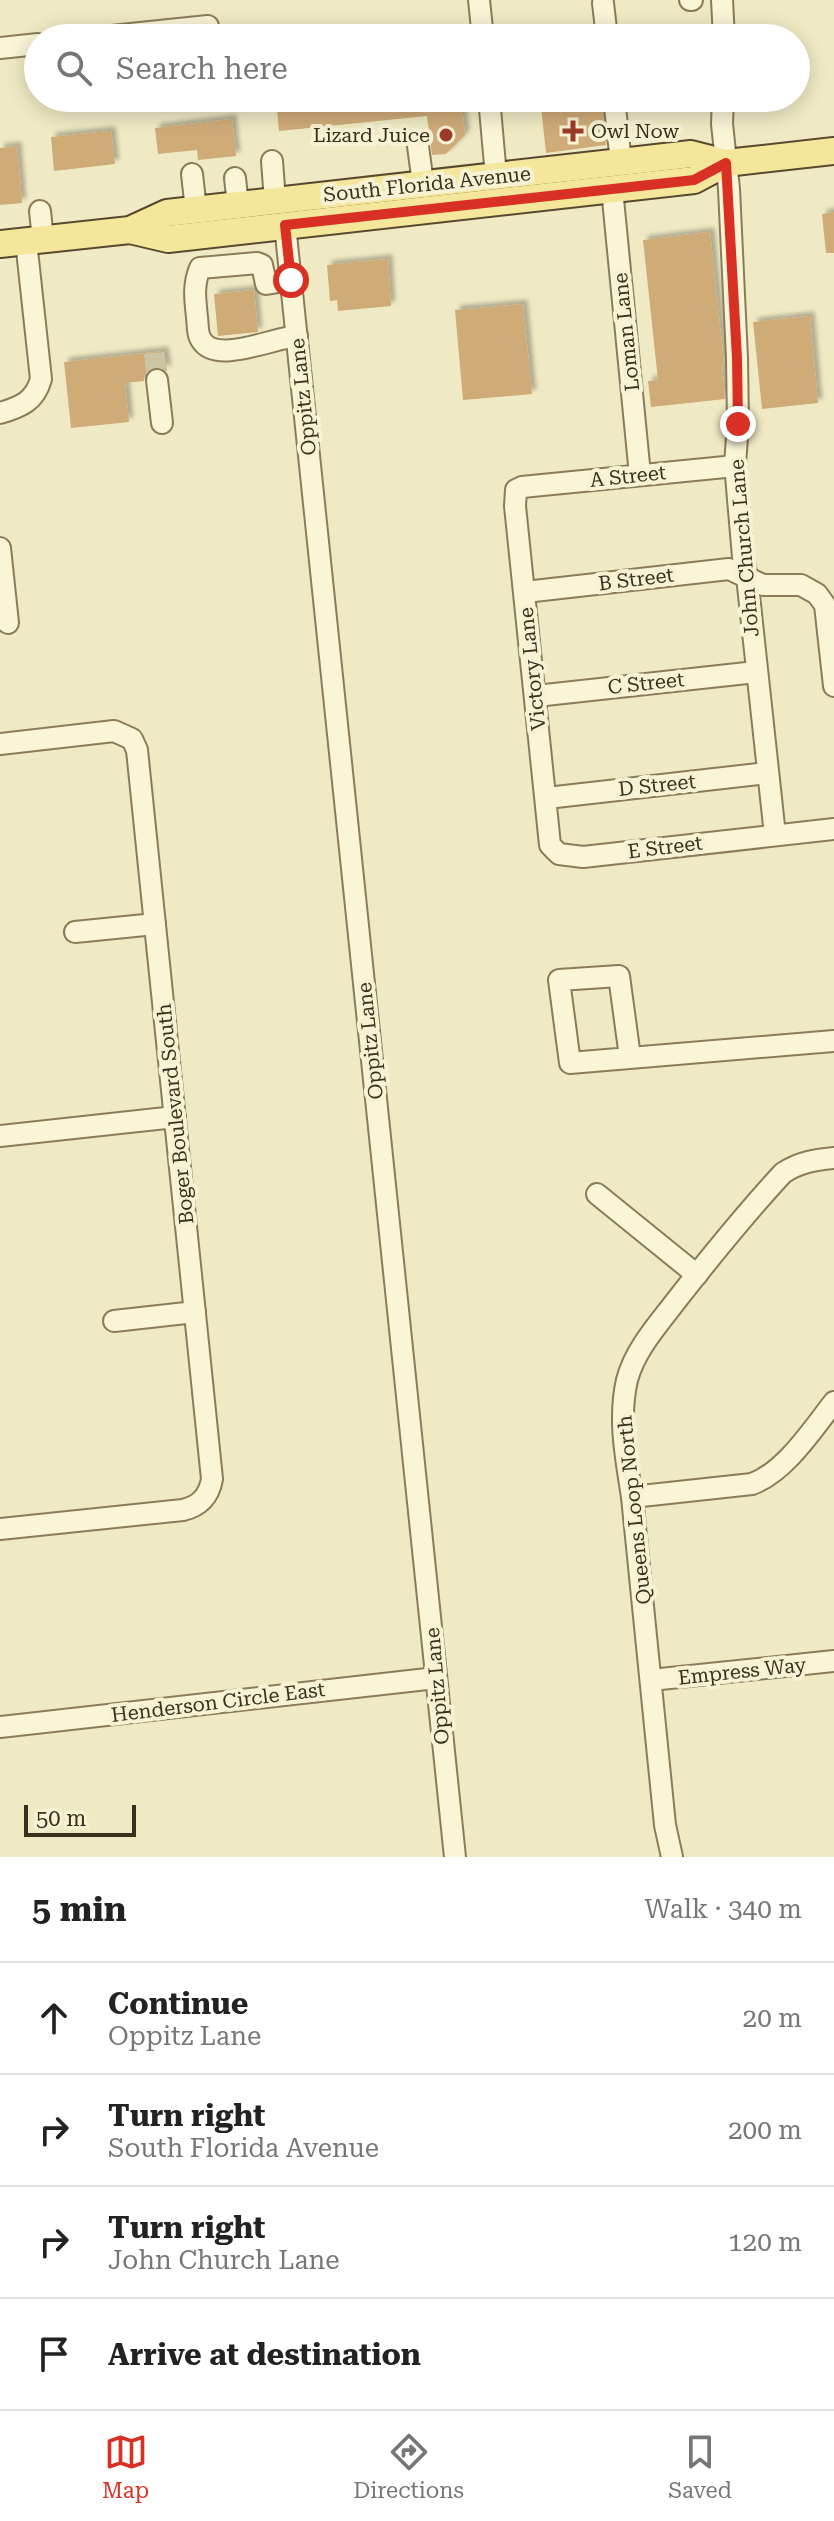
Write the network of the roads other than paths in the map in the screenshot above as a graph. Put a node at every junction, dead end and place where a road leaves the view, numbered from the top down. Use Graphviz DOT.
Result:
graph roads {
  1 [pos="479,0"];
  2 [pos="722,0"];
  3 [pos="603,3"];
  4 [pos="482,24"];
  5 [pos="605,24"];
  6 [pos="723,24"];
  7 [pos="24,45"];
  8 [pos="0,48"];
  9 [pos="490,112"];
  10 [pos="616,112"];
  11 [pos="722,112"];
  12 [pos="418,146"];
  13 [pos="834,151"];
  14 [pos="272,161"];
  15 [pos="621,162"];
  16 [pos="726,163"];
  17 [pos="192,174"];
  18 [pos="496,176"];
  19 [pos="235,178"];
  20 [pos="423,184"];
  21 [pos="612,189"];
  22 [pos="238,205"];
  23 [pos="40,211"];
  24 [pos="280,213"];
  25 [pos="196,222"];
  26 [pos="34,240"];
  27 [pos="0,244"];
  28 [pos="200,268"];
  29 [pos="291,280"];
  30 [pos="297,336"];
  31 [pos="157,380"];
  32 [pos="0,413"];
  33 [pos="162,423"];
  34 [pos="735,464"];
  35 [pos="640,475"];
  36 [pos="522,487"];
  37 [pos="0,548"];
  38 [pos="747,577"];
  39 [pos="2,583"];
  40 [pos="525,592"];
  41 [pos="8,623"];
  42 [pos="756,672"];
  43 [pos="834,686"];
  44 [pos="536,696"];
  45 [pos="0,744"];
  46 [pos="767,773"];
  47 [pos="547,798"];
  48 [pos="834,829"];
  49 [pos="775,835"];
  50 [pos="556,851"];
  51 [pos="155,924"];
  52 [pos="75,932"];
  53 [pos="834,1041"];
  54 [pos="630,1057"];
  55 [pos="175,1117"];
  56 [pos="0,1136"];
  57 [pos="834,1158"];
  58 [pos="597,1194"];
  59 [pos="697,1275"];
  60 [pos="195,1312"];
  61 [pos="114,1321"];
  62 [pos="834,1402"];
  63 [pos="632,1497"];
  64 [pos="0,1529"];
  65 [pos="834,1661"];
  66 [pos="436,1678"];
  67 [pos="651,1680"];
  68 [pos="0,1727"];
  69 [pos="455,1857"];
  70 [pos="672,1857"];
  1 -- 4 [label="street"];
  2 -- 6 [label="street"];
  3 -- 5 [label="street"];
  7 -- 8 [label="street"];
  9 -- 18 [label="street"];
  10 -- 15 [label="street"];
  11 -- 16 [label="street, John Church Lane"];
  12 -- 20 [label="street"];
  13 -- 16 [label="main road, South Florida Avenue"];
  14 -- 24 [label="street, Oppitz Lane"];
  15 -- 16 [label="main road, South Florida Avenue"];
  15 -- 18 [label="main road, South Florida Avenue"];
  16 -- 21 [label="main road, South Florida Avenue"];
  16 -- 34 [label="street, John Church Lane"];
  17 -- 25 [label="street"];
  18 -- 20 [label="main road, South Florida Avenue"];
  19 -- 22 [label="street"];
  20 -- 24 [label="main road, South Florida Avenue"];
  21 -- 24 [label="main road, South Florida Avenue"];
  21 -- 35 [label="street, Loman Lane"];
  22 -- 24 [label="main road, South Florida Avenue"];
  22 -- 25 [label="main road, South Florida Avenue"];
  23 -- 26 [label="street"];
  24 -- 25 [label="main road, South Florida Avenue"];
  24 -- 29 [label="street, Oppitz Lane"];
  25 -- 26 [label="main road, South Florida Avenue"];
  25 -- 28 [label="street"];
  26 -- 27 [label="main road, South Florida Avenue"];
  26 -- 32 [label="street"];
  28 -- 29 [label="street"];
  28 -- 30 [label="street"];
  29 -- 30 [label="street, Oppitz Lane"];
  30 -- 66 [label="street, Oppitz Lane"];
  31 -- 33 [label="street"];
  34 -- 35 [label="street, A Street"];
  34 -- 38 [label="street, John Church Lane"];
  35 -- 36 [label="street, A Street"];
  36 -- 40 [label="street, Victory Lane"];
  37 -- 39 [label="street"];
  38 -- 40 [label="street, B Street"];
  38 -- 42 [label="street, John Church Lane"];
  38 -- 43 [label="street, B Street"];
  39 -- 41 [label="street"];
  40 -- 44 [label="street, Victory Lane"];
  42 -- 44 [label="street, C Street"];
  42 -- 46 [label="street, John Church Lane"];
  44 -- 47 [label="street, Victory Lane"];
  45 -- 51 [label="street, Boger Boulevard South"];
  46 -- 47 [label="street, D Street"];
  46 -- 49 [label="street, John Church Lane"];
  47 -- 50 [label="street, Victory Lane"];
  48 -- 49 [label="street, E Street"];
  49 -- 50 [label="street, E Street"];
  51 -- 52 [label="street"];
  51 -- 55 [label="street, Boger Boulevard South"];
  53 -- 54 [label="street"];
  54 -- 54 [label="street"];
  55 -- 56 [label="street"];
  55 -- 60 [label="street, Boger Boulevard South"];
  57 -- 59 [label="street, Queens Loop North"];
  58 -- 59 [label="street"];
  59 -- 63 [label="street, Queens Loop North"];
  60 -- 61 [label="street"];
  60 -- 64 [label="street, Boger Boulevard South"];
  62 -- 63 [label="street"];
  63 -- 67 [label="street, Queens Loop North"];
  65 -- 67 [label="street, Empress Way"];
  66 -- 68 [label="street, Henderson Circle East"];
  66 -- 69 [label="street, Oppitz Lane"];
  67 -- 70 [label="street, Queens Loop North"];
}
